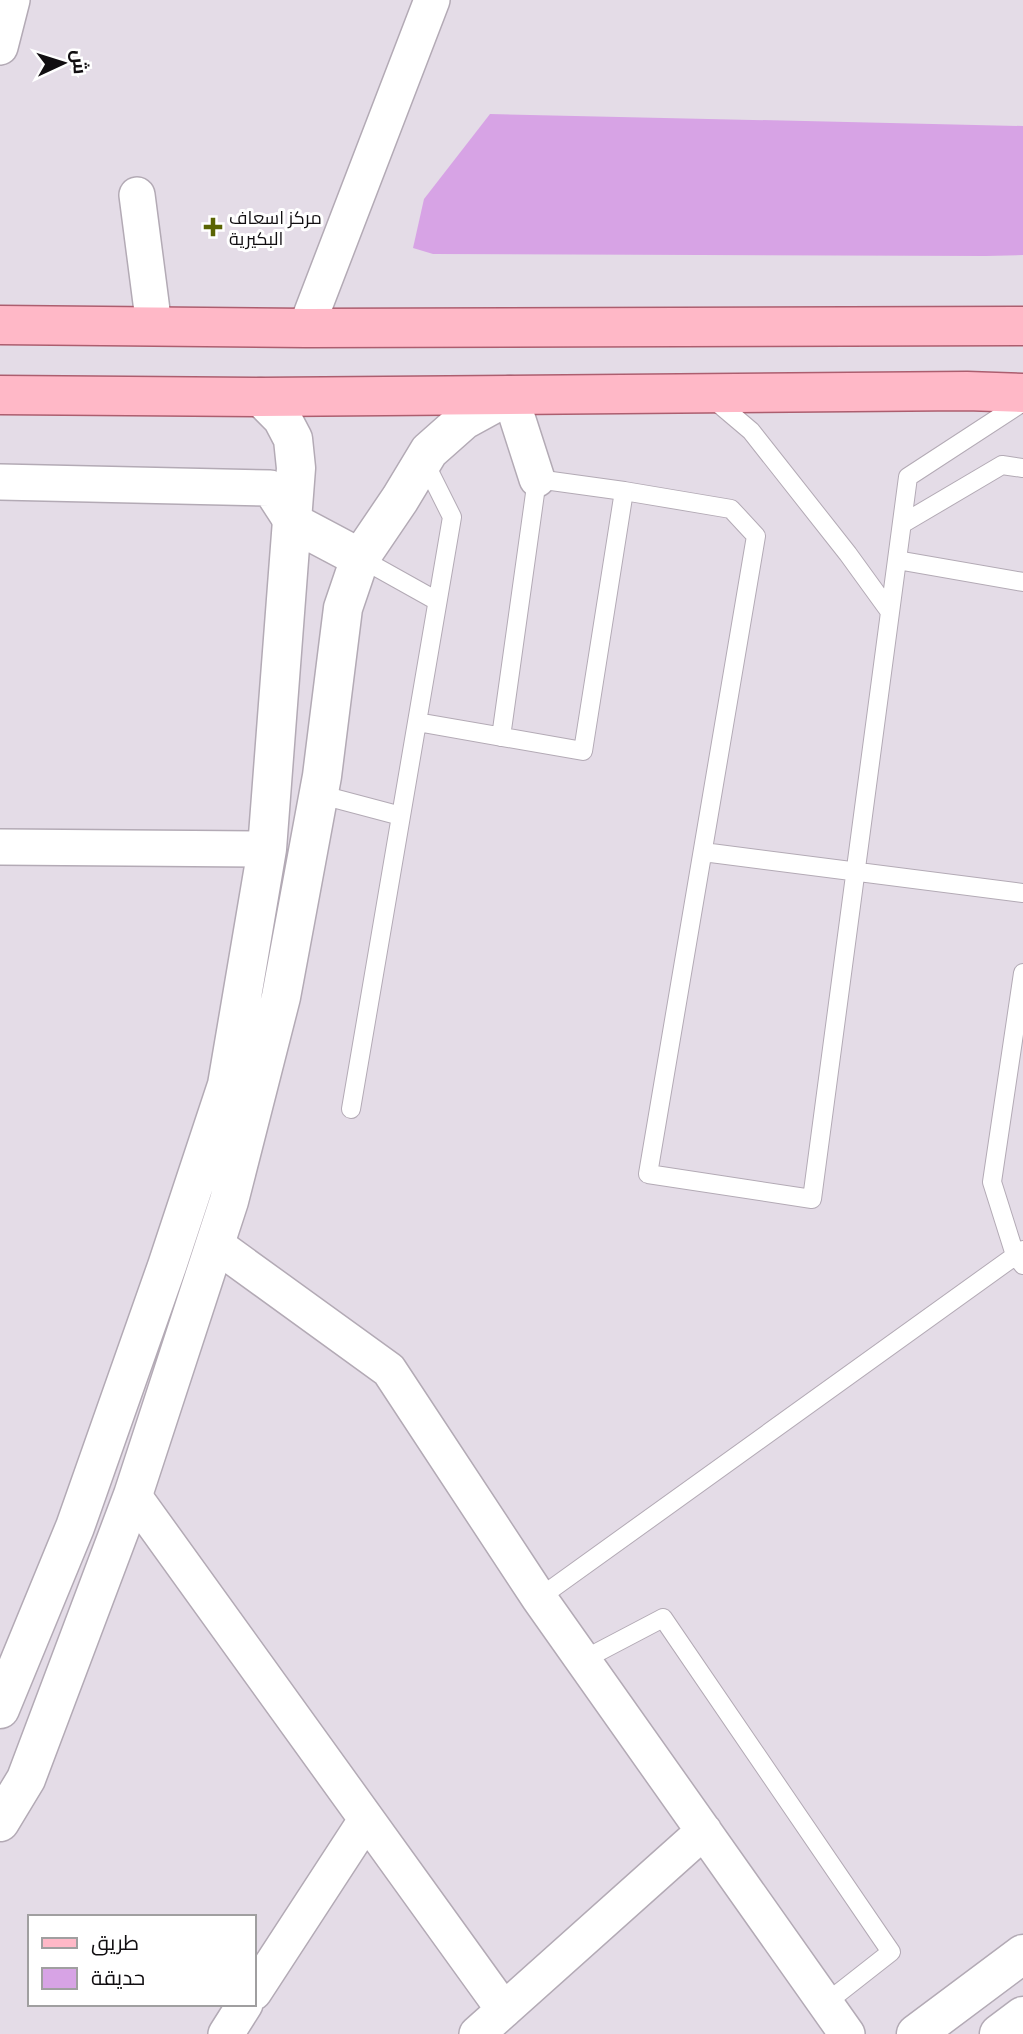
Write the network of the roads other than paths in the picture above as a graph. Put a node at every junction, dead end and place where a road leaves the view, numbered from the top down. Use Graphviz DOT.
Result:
graph roads {
  1 [pos="12,0"];
  2 [pos="432,0"];
  3 [pos="0,47"];
  4 [pos="137,195"];
  5 [pos="0,325"];
  6 [pos="1023,326"];
  7 [pos="154,327"];
  8 [pos="306,328"];
  9 [pos="707,393"];
  10 [pos="1023,393"];
  11 [pos="0,395"];
  12 [pos="510,395"];
  13 [pos="261,397"];
  14 [pos="1023,402"];
  15 [pos="424,461"];
  16 [pos="1023,468"];
  17 [pos="537,479"];
  18 [pos="0,482"];
  19 [pos="624,491"];
  20 [pos="292,522"];
  21 [pos="902,524"];
  22 [pos="360,558"];
  23 [pos="897,560"];
  24 [pos="1023,582"];
  25 [pos="438,601"];
  26 [pos="890,612"];
  27 [pos="417,722"];
  28 [pos="501,737"];
  29 [pos="318,794"];
  30 [pos="401,816"];
  31 [pos="0,847"];
  32 [pos="267,849"];
  33 [pos="703,852"];
  34 [pos="307,855"];
  35 [pos="855,871"];
  36 [pos="1023,893"];
  37 [pos="1023,973"];
  38 [pos="351,1109"];
  39 [pos="181,1226"];
  40 [pos="215,1244"];
  41 [pos="1020,1257"];
  42 [pos="133,1495"];
  43 [pos="540,1598"];
  44 [pos="583,1660"];
  45 [pos="0,1709"];
  46 [pos="366,1820"];
  47 [pos="0,1822"];
  48 [pos="704,1831"];
  49 [pos="1023,1954"];
  50 [pos="256,1989"];
  51 [pos="825,2003"];
  52 [pos="245,2006"];
  53 [pos="504,2010"];
  54 [pos="1023,2016"];
  55 [pos="226,2034"];
  56 [pos="477,2034"];
  57 [pos="847,2034"];
  58 [pos="916,2034"];
  59 [pos="999,2034"];
  1 -- 3 [label="street"];
  2 -- 8 [label="street"];
  4 -- 7 [label="street"];
  5 -- 7 [label="main road"];
  6 -- 8 [label="main road"];
  7 -- 8 [label="main road"];
  9 -- 10 [label="main road"];
  9 -- 12 [label="main road"];
  9 -- 26 [label="lane"];
  11 -- 13 [label="main road"];
  12 -- 13 [label="main road"];
  12 -- 15 [label="street"];
  12 -- 17 [label="street"];
  13 -- 20 [label="street"];
  14 -- 21 [label="lane"];
  15 -- 22 [label="street"];
  15 -- 25 [label="lane"];
  16 -- 21 [label="lane"];
  17 -- 19 [label="lane"];
  17 -- 28 [label="lane"];
  18 -- 20 [label="street"];
  19 -- 28 [label="lane"];
  19 -- 33 [label="lane"];
  20 -- 22 [label="street"];
  20 -- 32 [label="street"];
  21 -- 23 [label="lane"];
  22 -- 25 [label="lane"];
  22 -- 29 [label="street"];
  23 -- 24 [label="lane"];
  23 -- 26 [label="lane"];
  25 -- 27 [label="lane"];
  26 -- 35 [label="lane"];
  27 -- 28 [label="lane"];
  27 -- 30 [label="lane"];
  29 -- 30 [label="lane"];
  29 -- 34 [label="street"];
  30 -- 38 [label="lane"];
  31 -- 32 [label="street"];
  32 -- 34 [label="street"];
  32 -- 39 [label="street"];
  33 -- 35 [label="lane"];
  33 -- 35 [label="lane"];
  34 -- 40 [label="street"];
  35 -- 36 [label="lane"];
  37 -- 41 [label="lane"];
  39 -- 40 [label="street"];
  39 -- 45 [label="street"];
  40 -- 42 [label="street"];
  40 -- 43 [label="street"];
  41 -- 43 [label="lane"];
  42 -- 46 [label="street"];
  42 -- 47 [label="street"];
  43 -- 44 [label="street"];
  44 -- 48 [label="street"];
  44 -- 51 [label="lane"];
  46 -- 50 [label="street"];
  46 -- 53 [label="street"];
  48 -- 51 [label="street"];
  48 -- 53 [label="street"];
  49 -- 58 [label="street"];
  51 -- 57 [label="street"];
  52 -- 55 [label="street"];
  53 -- 56 [label="street"];
  54 -- 59 [label="street"];
}
